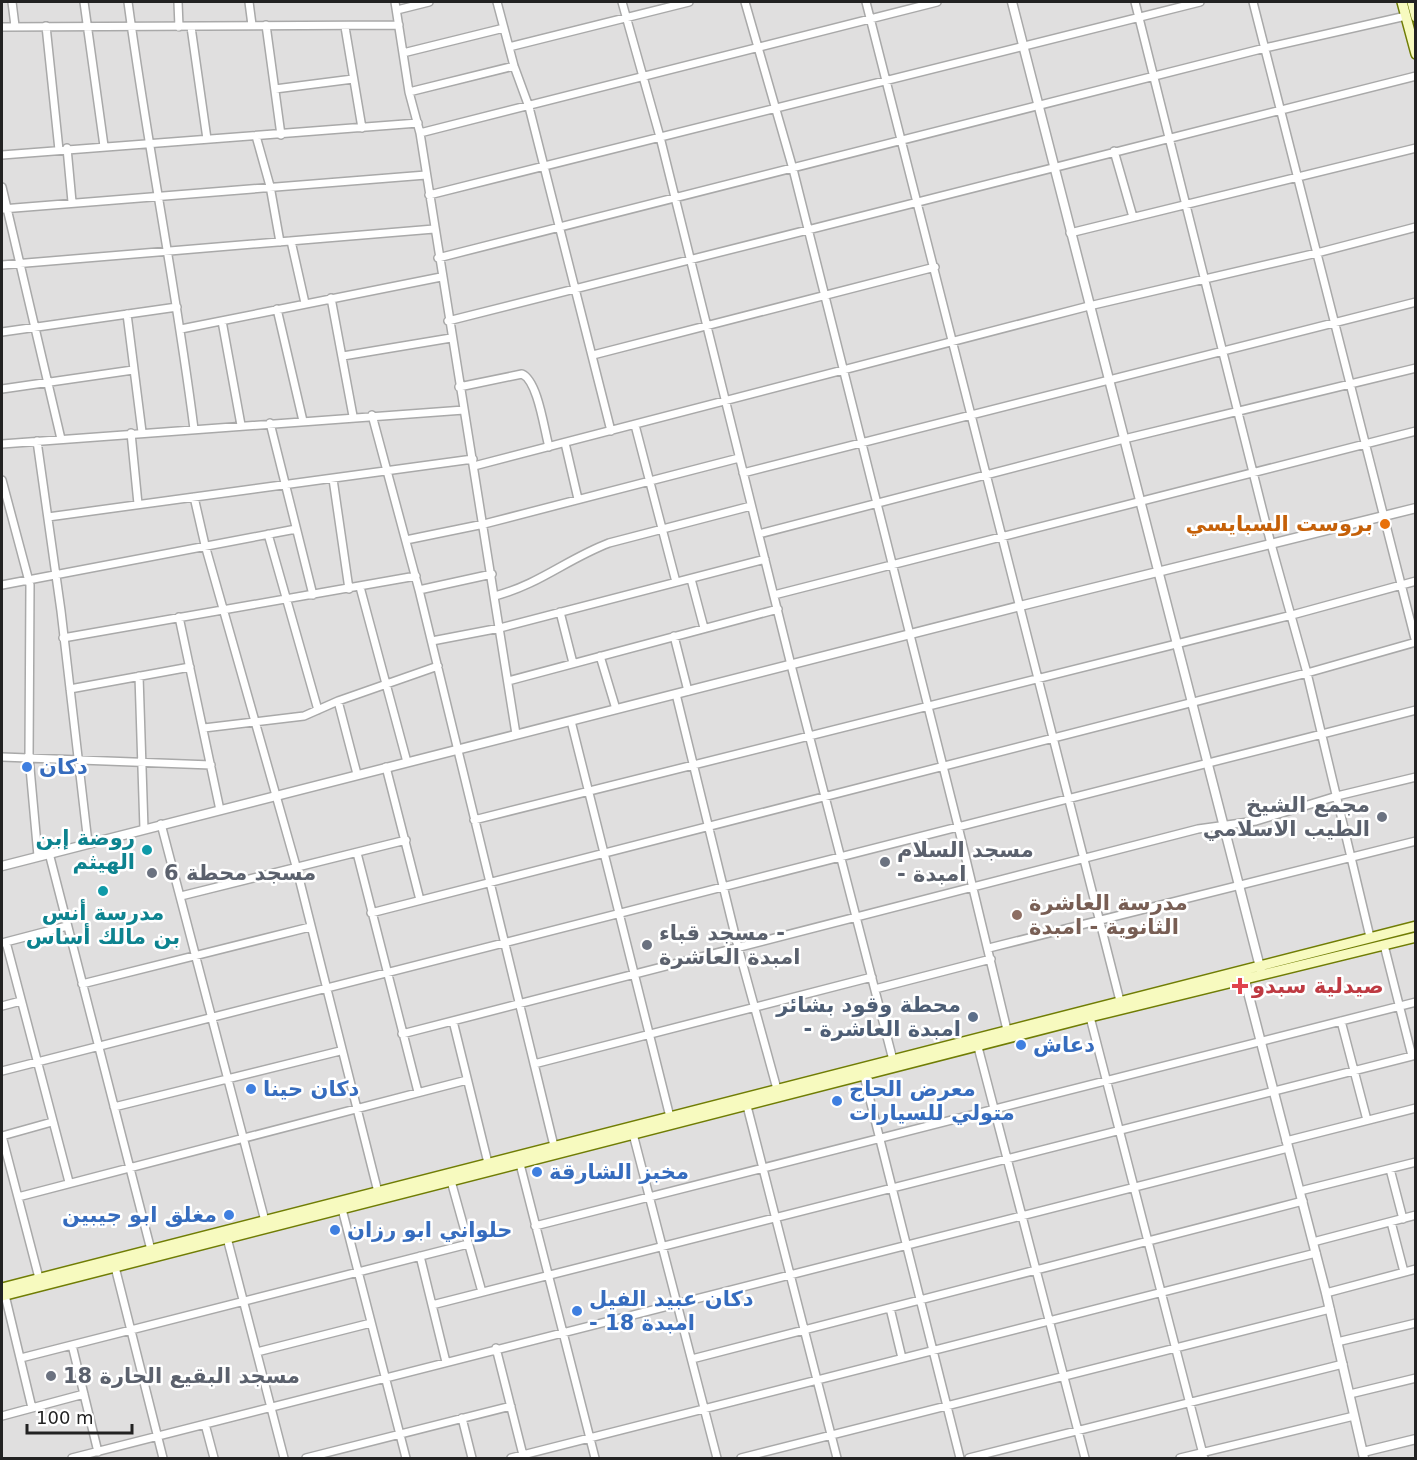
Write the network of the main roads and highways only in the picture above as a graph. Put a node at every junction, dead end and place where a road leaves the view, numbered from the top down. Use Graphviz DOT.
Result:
graph roads {
  1 [pos="1402,2"];
  2 [pos="1412,2"];
  3 [pos="1411,16"];
  4 [pos="1416,54"];
  5 [pos="1416,926"];
  6 [pos="1416,937"];
  7 [pos="1261,969"];
  8 [pos="1244,974"];
  9 [pos="1008,1035"];
  10 [pos="941,1052"];
  11 [pos="632,1131"];
  12 [pos="226,1235"];
  13 [pos="113,1263"];
  14 [pos="3,1293"];
  1 -- 3 [label="main road"];
  2 -- 3 [label="main road"];
  3 -- 4 [label="main road"];
  5 -- 7 [label="main road"];
  6 -- 7 [label="main road"];
  7 -- 8 [label="main road"];
  8 -- 9 [label="main road"];
  8 -- 9 [label="main road"];
  9 -- 10 [label="main road"];
  9 -- 10 [label="main road"];
  10 -- 11 [label="main road"];
  10 -- 11 [label="main road"];
  11 -- 12 [label="main road"];
  11 -- 12 [label="main road"];
  12 -- 13 [label="main road"];
  12 -- 13 [label="main road"];
  13 -- 14 [label="main road"];
  13 -- 14 [label="main road"];
}
